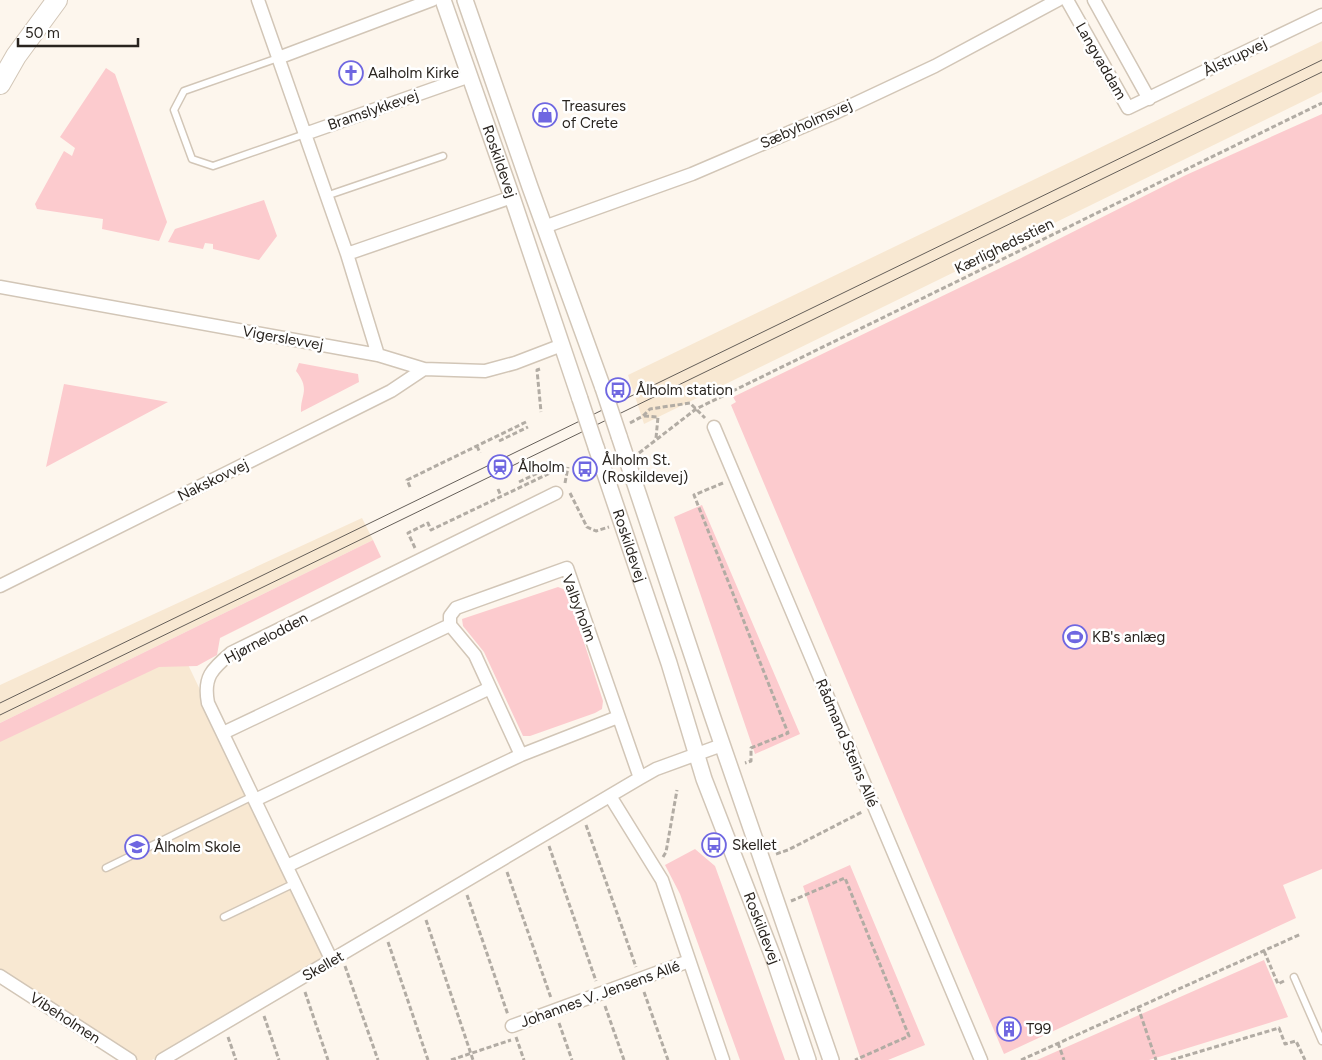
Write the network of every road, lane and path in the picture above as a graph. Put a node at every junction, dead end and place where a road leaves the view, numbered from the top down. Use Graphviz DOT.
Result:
graph roads {
  1 [pos="57,0"];
  2 [pos="258,0"];
  3 [pos="432,0"];
  4 [pos="443,0"];
  5 [pos="466,0"];
  6 [pos="1058,0"];
  7 [pos="1067,0"];
  8 [pos="1094,0"];
  9 [pos="1322,15"];
  10 [pos="278,58"];
  11 [pos="470,76"];
  12 [pos="0,84"];
  13 [pos="1149,99"];
  14 [pos="1322,103"];
  15 [pos="305,134"];
  16 [pos="443,156"];
  17 [pos="326,196"];
  18 [pos="512,197"];
  19 [pos="544,227"];
  20 [pos="347,254"];
  21 [pos="0,287"];
  22 [pos="562,345"];
  23 [pos="378,355"];
  24 [pos="424,369"];
  25 [pos="696,409"];
  26 [pos="526,422"];
  27 [pos="528,427"];
  28 [pos="714,427"];
  29 [pos="656,438"];
  30 [pos="499,441"];
  31 [pos="478,445"];
  32 [pos="480,453"];
  33 [pos="628,462"];
  34 [pos="568,467"];
  35 [pos="548,468"];
  36 [pos="550,472"];
  37 [pos="735,478"];
  38 [pos="519,482"];
  39 [pos="565,483"];
  40 [pos="410,487"];
  41 [pos="498,489"];
  42 [pos="556,493"];
  43 [pos="503,496"];
  44 [pos="622,523"];
  45 [pos="415,548"];
  46 [pos="0,586"];
  47 [pos="450,625"];
  48 [pos="490,688"];
  49 [pos="618,717"];
  50 [pos="223,733"];
  51 [pos="722,744"];
  52 [pos="695,754"];
  53 [pos="521,755"];
  54 [pos="730,769"];
  55 [pos="640,778"];
  56 [pos="677,790"];
  57 [pos="610,796"];
  58 [pos="254,798"];
  59 [pos="874,806"];
  60 [pos="581,812"];
  61 [pos="545,833"];
  62 [pos="502,859"];
  63 [pos="762,859"];
  64 [pos="287,866"];
  65 [pos="106,868"];
  66 [pos="657,871"];
  67 [pos="463,882"];
  68 [pos="295,883"];
  69 [pos="422,907"];
  70 [pos="780,912"];
  71 [pos="224,917"];
  72 [pos="384,929"];
  73 [pos="1301,934"];
  74 [pos="1264,951"];
  75 [pos="337,958"];
  76 [pos="689,961"];
  77 [pos="0,976"];
  78 [pos="1294,977"];
  79 [pos="300,979"];
  80 [pos="640,979"];
  81 [pos="601,994"];
  82 [pos="260,1002"];
  83 [pos="1138,1007"];
  84 [pos="555,1010"];
  85 [pos="224,1024"];
  86 [pos="514,1032"];
  87 [pos="1322,1041"];
  88 [pos="1058,1043"];
  89 [pos="471,1053"];
  90 [pos="1035,1054"];
  91 [pos="130,1060"];
  92 [pos="162,1060"];
  93 [pos="236,1060"];
  94 [pos="279,1060"];
  95 [pos="328,1060"];
  96 [pos="378,1060"];
  97 [pos="428,1060"];
  98 [pos="452,1060"];
  99 [pos="473,1060"];
  100 [pos="524,1060"];
  101 [pos="572,1060"];
  102 [pos="624,1060"];
  103 [pos="668,1060"];
  104 [pos="723,1060"];
  105 [pos="808,1060"];
  106 [pos="831,1060"];
  107 [pos="855,1060"];
  108 [pos="981,1060"];
  109 [pos="1021,1060"];
  110 [pos="1037,1060"];
  111 [pos="1064,1060"];
  112 [pos="1156,1060"];
  113 [pos="1171,1060"];
  114 [pos="1305,1060"];
  1 -- 12 [label="main road"];
  2 -- 10 [label="street"];
  3 -- 10 [label="street"];
  4 -- 11 [label="street, Roskildevej"];
  5 -- 19 [label="street, Roskildevej"];
  6 -- 19 [label="street, Sæbyholmsvej"];
  7 -- 13 [label="street, Langvaddam"];
  8 -- 13 [label="street, Langvaddam"];
  9 -- 13 [label="street, Ålstrupvej"];
  10 -- 15 [label="street"];
  10 -- 15 [label="lane"];
  11 -- 15 [label="street, Bramslykkevej"];
  11 -- 18 [label="street, Roskildevej"];
  14 -- 25 [label="path, Kærlighedsstien"];
  15 -- 17 [label="street"];
  16 -- 17 [label="lane"];
  17 -- 20 [label="street"];
  18 -- 20 [label="street"];
  18 -- 22 [label="street, Roskildevej"];
  19 -- 33 [label="street, Roskildevej, bridge"];
  20 -- 23 [label="street"];
  21 -- 23 [label="street, Vigerslevvej"];
  22 -- 24 [label="street, Vigerslevvej"];
  22 -- 44 [label="street, Roskildevej, bridge"];
  23 -- 24 [label="street, Vigerslevvej"];
  24 -- 46 [label="street, Nakskovvej"];
  25 -- 29 [label="path, Kærlighedsstien"];
  25 -- 29 [label="path"];
  26 -- 31 [label="path"];
  27 -- 30 [label="path"];
  28 -- 37 [label="street, Rådmand Steins Allé"];
  29 -- 33 [label="path, Kærlighedsstien"];
  31 -- 32 [label="path"];
  31 -- 40 [label="path"];
  33 -- 51 [label="street, Roskildevej"];
  34 -- 39 [label="path"];
  35 -- 38 [label="path"];
  36 -- 43 [label="path"];
  37 -- 54 [label="path"];
  37 -- 59 [label="street, Rådmand Steins Allé"];
  39 -- 42 [label="path"];
  39 -- 44 [label="path"];
  41 -- 43 [label="path"];
  42 -- 50 [label="street, Hjørnelodden"];
  43 -- 45 [label="path"];
  44 -- 52 [label="street, Roskildevej"];
  47 -- 48 [label="street"];
  47 -- 49 [label="street, Valbyholm"];
  47 -- 50 [label="street"];
  48 -- 53 [label="street"];
  48 -- 58 [label="street"];
  49 -- 53 [label="street"];
  49 -- 55 [label="street, Valbyholm"];
  50 -- 58 [label="street, Hjørnelodden"];
  51 -- 52 [label="street, Skellet"];
  51 -- 54 [label="street, Roskildevej"];
  52 -- 55 [label="street, Skellet"];
  52 -- 105 [label="street, Roskildevej"];
  53 -- 64 [label="street"];
  54 -- 63 [label="street, Roskildevej"];
  55 -- 57 [label="street, Skellet"];
  56 -- 66 [label="path"];
  57 -- 60 [label="street, Skellet"];
  57 -- 66 [label="street, Johannes V. Jensens Allé"];
  58 -- 64 [label="street, Hjørnelodden"];
  58 -- 65 [label="lane"];
  59 -- 63 [label="path"];
  59 -- 108 [label="street, Rådmand Steins Allé"];
  60 -- 61 [label="street, Skellet"];
  60 -- 80 [label="path"];
  61 -- 62 [label="street, Skellet"];
  61 -- 81 [label="path"];
  62 -- 67 [label="street, Skellet"];
  62 -- 84 [label="path"];
  63 -- 70 [label="street, Roskildevej"];
  64 -- 68 [label="street, Hjørnelodden"];
  66 -- 76 [label="street, Johannes V. Jensens Allé"];
  67 -- 69 [label="street, Skellet"];
  67 -- 86 [label="path"];
  68 -- 71 [label="lane"];
  68 -- 75 [label="street, Hjørnelodden"];
  69 -- 72 [label="street, Skellet"];
  69 -- 89 [label="path"];
  70 -- 106 [label="street, Roskildevej"];
  70 -- 107 [label="path"];
  72 -- 75 [label="street, Skellet"];
  72 -- 97 [label="path"];
  73 -- 74 [label="path"];
  74 -- 78 [label="path"];
  74 -- 83 [label="path"];
  75 -- 79 [label="street, Skellet"];
  75 -- 96 [label="path"];
  76 -- 80 [label="street, Johannes V. Jensens Allé"];
  76 -- 104 [label="street, Johannes V. Jensens Allé"];
  77 -- 91 [label="street, Vibeholmen"];
  78 -- 87 [label="lane"];
  79 -- 82 [label="street, Skellet"];
  79 -- 95 [label="path"];
  80 -- 81 [label="street, Johannes V. Jensens Allé"];
  80 -- 103 [label="path"];
  81 -- 84 [label="street, Johannes V. Jensens Allé"];
  81 -- 102 [label="path"];
  82 -- 85 [label="street, Skellet"];
  82 -- 94 [label="path"];
  83 -- 88 [label="path"];
  83 -- 112 [label="path"];
  84 -- 86 [label="street, Johannes V. Jensens Allé"];
  84 -- 101 [label="path"];
  85 -- 92 [label="street, Skellet"];
  85 -- 93 [label="path"];
  86 -- 89 [label="path"];
  86 -- 100 [label="path"];
  88 -- 90 [label="path"];
  88 -- 111 [label="path"];
  89 -- 98 [label="path"];
  89 -- 99 [label="path"];
  90 -- 109 [label="path"];
  90 -- 110 [label="path"];
  113 -- 114 [label="path"];
}
